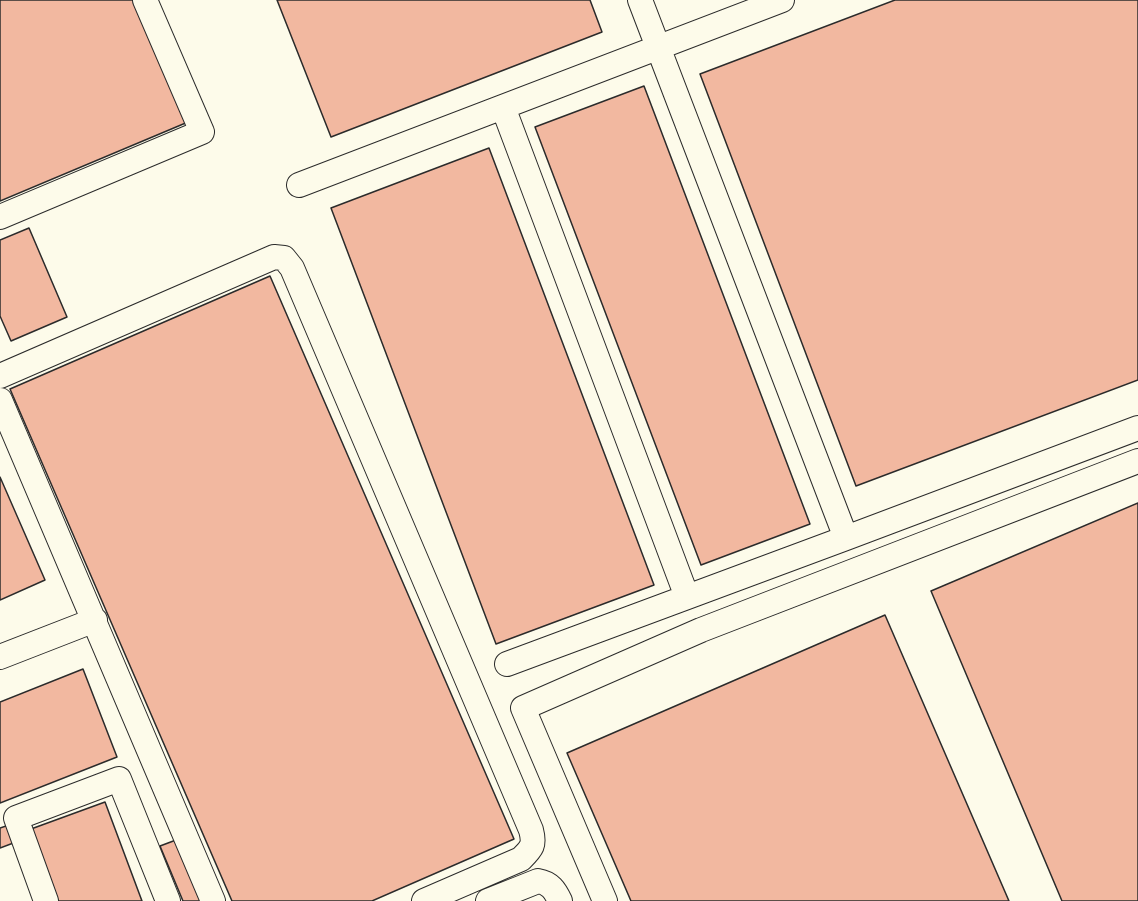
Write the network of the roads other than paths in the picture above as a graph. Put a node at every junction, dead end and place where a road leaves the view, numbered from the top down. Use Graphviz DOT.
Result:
graph roads {
  1 [pos="146,0"];
  2 [pos="640,0"];
  3 [pos="782,0"];
  4 [pos="659,47"];
  5 [pos="503,107"];
  6 [pos="299,185"];
  7 [pos="0,217"];
  8 [pos="0,376"];
  9 [pos="0,400"];
  10 [pos="1138,428"];
  11 [pos="1138,461"];
  12 [pos="846,538"];
  13 [pos="687,597"];
  14 [pos="95,620"];
  15 [pos="0,657"];
  16 [pos="507,664"];
  17 [pos="46,901"];
  18 [pos="168,901"];
  19 [pos="213,901"];
  20 [pos="424,901"];
  21 [pos="488,901"];
  22 [pos="560,901"];
  23 [pos="605,901"];
  1 -- 7 [label="lane"];
  2 -- 4 [label="lane"];
  3 -- 4 [label="lane"];
  4 -- 5 [label="lane"];
  4 -- 12 [label="lane"];
  5 -- 6 [label="lane"];
  5 -- 13 [label="lane"];
  8 -- 20 [label="lane"];
  9 -- 14 [label="lane"];
  10 -- 12 [label="lane"];
  11 -- 23 [label="lane"];
  12 -- 13 [label="lane"];
  13 -- 16 [label="lane"];
  14 -- 15 [label="lane"];
  14 -- 19 [label="lane"];
  17 -- 18 [label="lane"];
  21 -- 22 [label="lane"];
}
